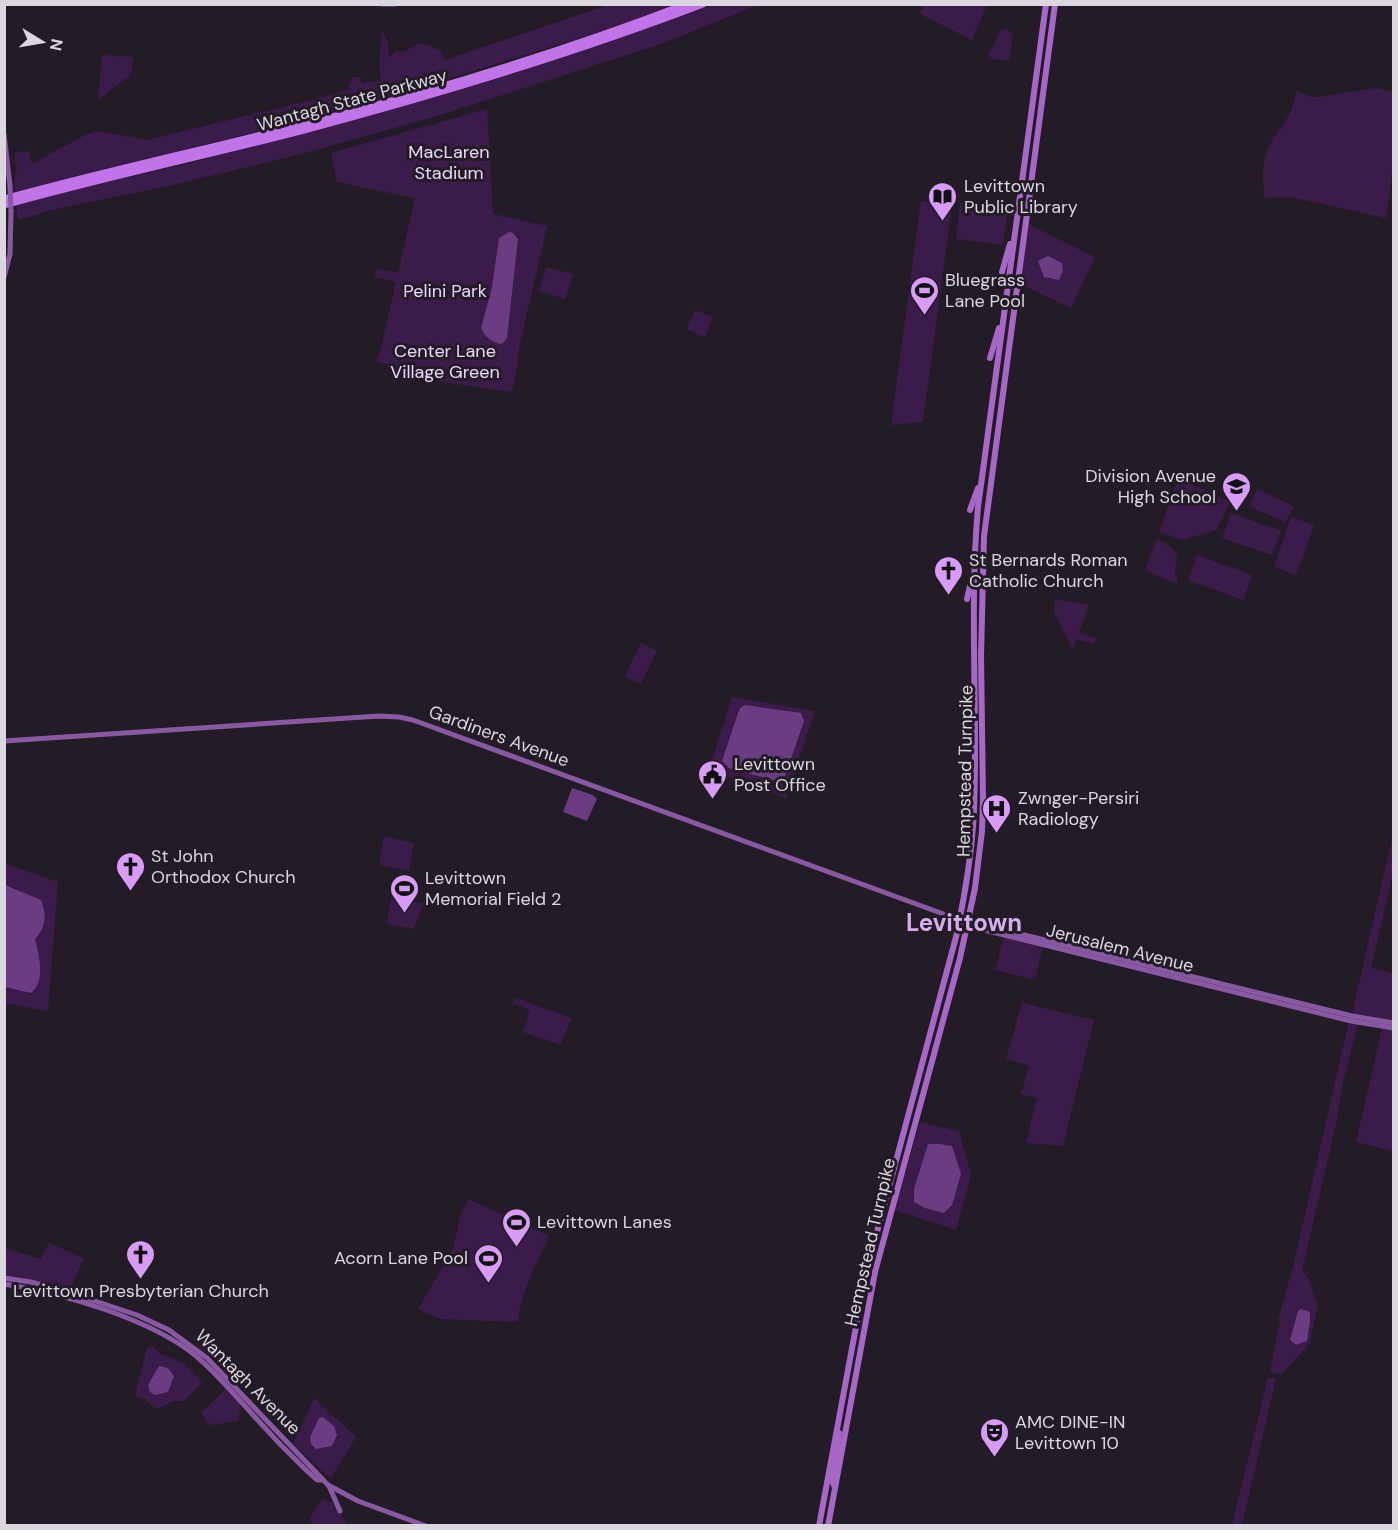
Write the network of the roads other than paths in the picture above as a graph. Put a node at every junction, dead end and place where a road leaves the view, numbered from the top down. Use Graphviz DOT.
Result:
graph roads {
  1 [pos="382,4"];
  2 [pos="395,4"];
  3 [pos="687,4"];
  4 [pos="703,4"];
  5 [pos="1046,4"];
  6 [pos="1055,4"];
  7 [pos="4,134"];
  8 [pos="4,199"];
  9 [pos="4,205"];
  10 [pos="1016,226"];
  11 [pos="1002,272"];
  12 [pos="4,277"];
  13 [pos="1005,310"];
  14 [pos="990,358"];
  15 [pos="983,473"];
  16 [pos="970,510"];
  17 [pos="976,535"];
  18 [pos="984,536"];
  19 [pos="973,573"];
  20 [pos="967,599"];
  21 [pos="973,667"];
  22 [pos="966,736"];
  23 [pos="4,741"];
  24 [pos="960,920"];
  25 [pos="968,923"];
  26 [pos="1394,1023"];
  27 [pos="1394,1028"];
  28 [pos="4,1278"];
  29 [pos="4,1284"];
  30 [pos="48,1290"];
  31 [pos="839,1419"];
  32 [pos="325,1483"];
  33 [pos="826,1486"];
  34 [pos="835,1488"];
  35 [pos="340,1511"];
  36 [pos="426,1526"];
  37 [pos="819,1526"];
  38 [pos="828,1526"];
  1 -- 2 [label="main road"];
  3 -- 8 [label="highway, Wantagh State Parkway"];
  4 -- 9 [label="highway, Wantagh State Parkway"];
  5 -- 10 [label="main road, Hempstead Turnpike"];
  6 -- 18 [label="main road, Hempstead Turnpike"];
  7 -- 12 [label="main road, bridge"];
  10 -- 11 [label="main road"];
  10 -- 13 [label="main road, Hempstead Turnpike"];
  13 -- 14 [label="main road"];
  13 -- 15 [label="main road, Hempstead Turnpike"];
  15 -- 16 [label="main road"];
  15 -- 17 [label="main road, Hempstead Turnpike"];
  17 -- 18 [label="main road"];
  17 -- 19 [label="main road, Hempstead Turnpike"];
  18 -- 25 [label="main road, Hempstead Turnpike"];
  19 -- 20 [label="main road"];
  19 -- 21 [label="main road, Hempstead Turnpike"];
  21 -- 22 [label="main road"];
  21 -- 24 [label="main road, Hempstead Turnpike"];
  23 -- 24 [label="main road, Gardiners Avenue"];
  24 -- 25 [label="main road, Jerusalem Avenue"];
  24 -- 31 [label="main road, Hempstead Turnpike"];
  25 -- 26 [label="main road, Jerusalem Avenue"];
  25 -- 27 [label="main road, Jerusalem Avenue"];
  25 -- 34 [label="main road, Hempstead Turnpike"];
  28 -- 30 [label="main road, Wantagh Avenue"];
  29 -- 30 [label="main road, Wantagh Avenue"];
  30 -- 32 [label="main road, Wantagh Avenue"];
  31 -- 33 [label="main road, Hempstead Turnpike"];
  31 -- 34 [label="main road"];
  32 -- 35 [label="main road"];
  32 -- 36 [label="main road, Wantagh Avenue"];
  33 -- 34 [label="main road"];
  33 -- 37 [label="main road, Hempstead Turnpike"];
  34 -- 38 [label="main road, Hempstead Turnpike"];
}
